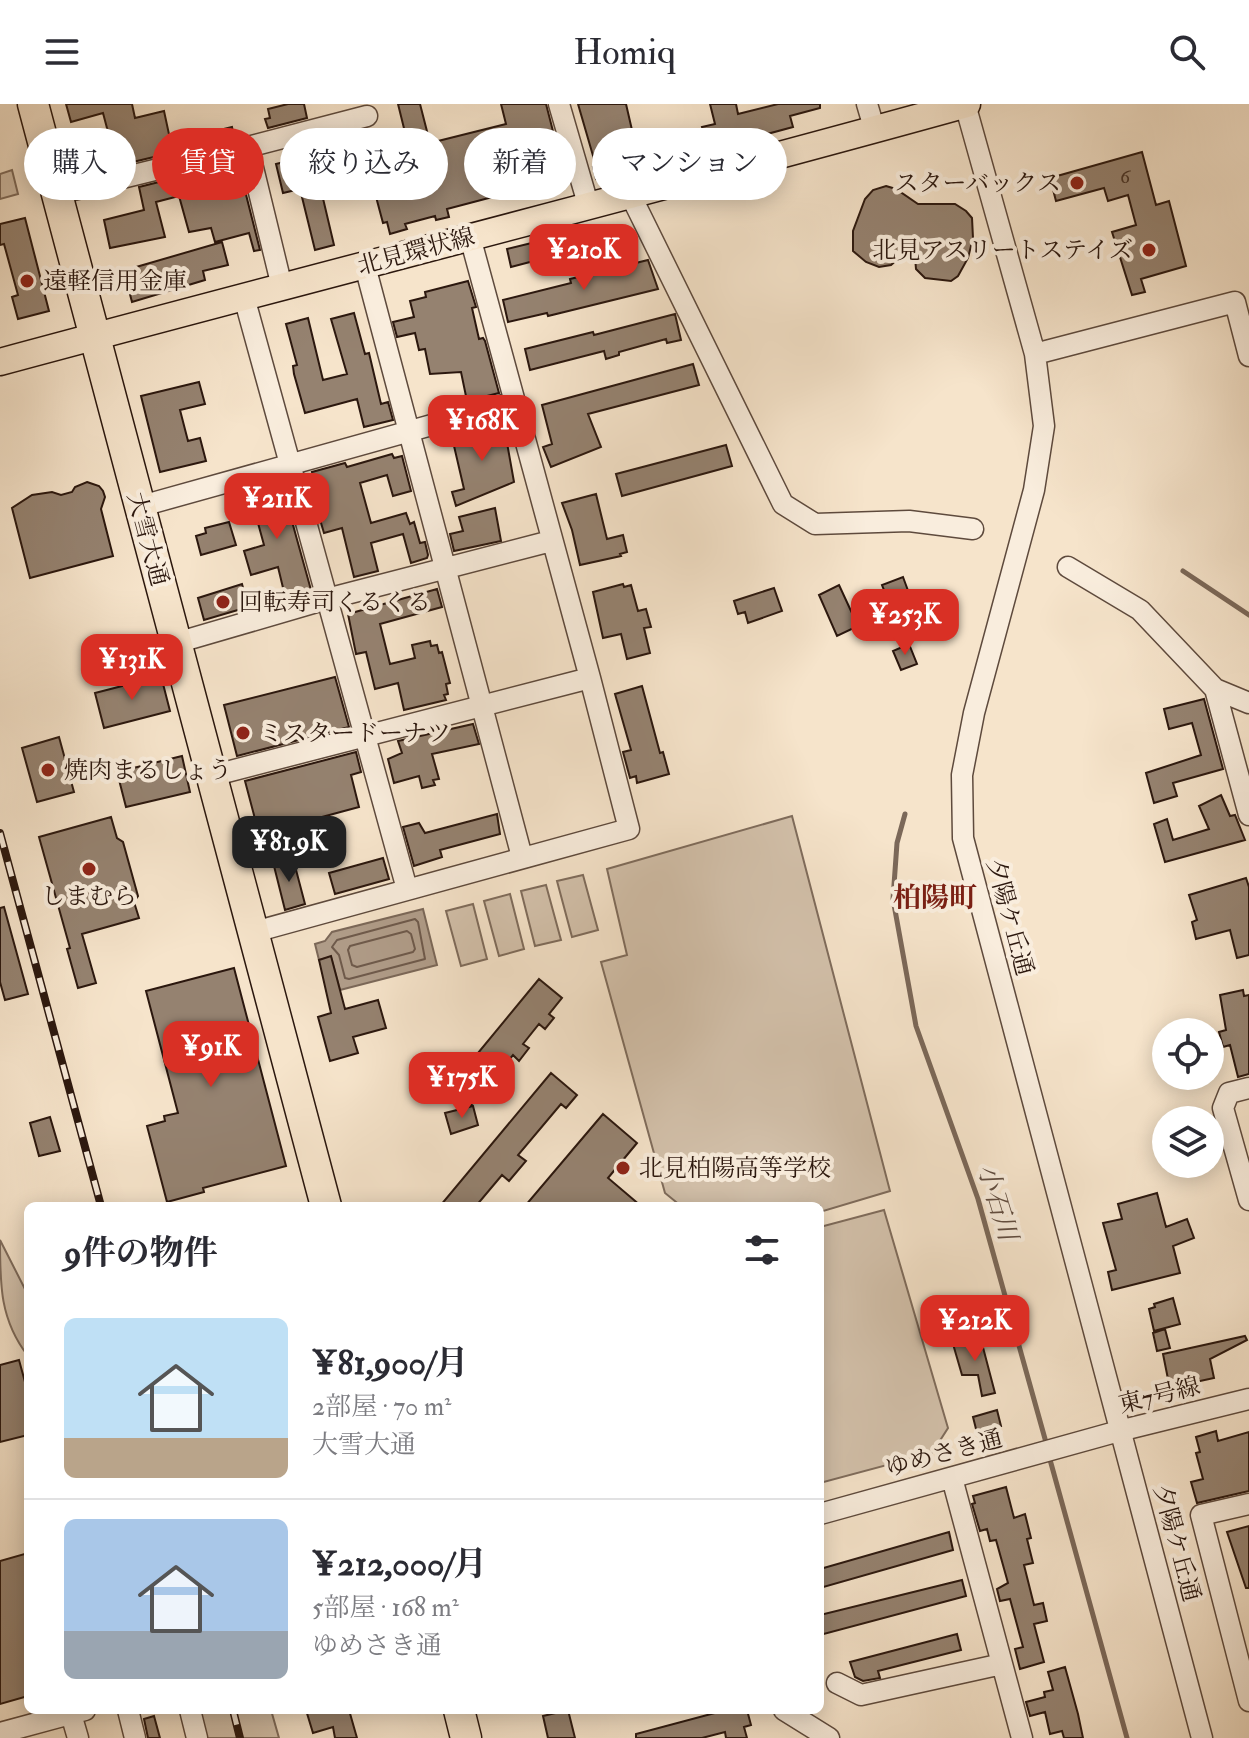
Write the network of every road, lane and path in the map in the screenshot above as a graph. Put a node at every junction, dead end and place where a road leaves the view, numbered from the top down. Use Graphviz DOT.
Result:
graph roads {
  1 [pos="33,104"];
  2 [pos="559,104"];
  3 [pos="867,104"];
  4 [pos="966,104"];
  5 [pos="367,116"];
  6 [pos="39,128"];
  7 [pos="875,131"];
  8 [pos="264,143"];
  9 [pos="787,154"];
  10 [pos="59,200"];
  11 [pos="261,200"];
  12 [pos="605,200"];
  13 [pos="633,200"];
  14 [pos="588,204"];
  15 [pos="470,237"];
  16 [pos="365,266"];
  17 [pos="282,287"];
  18 [pos="244,297"];
  19 [pos="97,337"];
  20 [pos="1035,354"];
  21 [pos="1249,356"];
  22 [pos="0,362"];
  23 [pos="514,402"];
  24 [pos="409,431"];
  25 [pos="288,464"];
  26 [pos="138,507"];
  27 [pos="973,529"];
  28 [pos="551,541"];
  29 [pos="1068,567"];
  30 [pos="446,569"];
  31 [pos="327,599"];
  32 [pos="176,643"];
  33 [pos="590,678"];
  34 [pos="1215,689"];
  35 [pos="1249,703"];
  36 [pos="481,705"];
  37 [pos="364,736"];
  38 [pos="211,776"];
  39 [pos="1249,815"];
  40 [pos="522,857"];
  41 [pos="407,889"];
  42 [pos="254,932"];
  43 [pos="1249,1088"];
  44 [pos="1249,1200"];
  45 [pos="325,1202"];
  46 [pos="1249,1399"];
  47 [pos="1119,1431"];
  48 [pos="1081,1442"];
  49 [pos="952,1478"];
  50 [pos="1249,1504"];
  51 [pos="824,1513"];
  52 [pos="1002,1664"];
  53 [pos="837,1683"];
  54 [pos="1249,1701"];
  55 [pos="71,1714"];
  56 [pos="78,1714"];
  57 [pos="129,1714"];
  58 [pos="191,1714"];
  59 [pos="460,1714"];
  60 [pos="790,1714"];
  61 [pos="0,1733"];
  62 [pos="78,1738"];
  63 [pos="135,1738"];
  64 [pos="197,1738"];
  65 [pos="466,1738"];
  66 [pos="829,1738"];
  67 [pos="1022,1738"];
  68 [pos="1202,1738"];
  1 -- 6 [label="highway, 大雪大通"];
  2 -- 14 [label="street"];
  3 -- 7 [label="street"];
  4 -- 7 [label="main road, 北見環状線"];
  4 -- 20 [label="street, 夕陽ケ丘通"];
  5 -- 8 [label="street"];
  7 -- 9 [label="main road, 北見環状線"];
  10 -- 19 [label="highway, 大雪大通"];
  11 -- 17 [label="street"];
  12 -- 14 [label="main road, 北見環状線"];
  13 -- 27 [label="street"];
  14 -- 15 [label="main road, 北見環状線"];
  15 -- 16 [label="main road, 北見環状線"];
  15 -- 23 [label="street"];
  16 -- 17 [label="main road, 北見環状線"];
  16 -- 24 [label="street"];
  17 -- 18 [label="main road, 北見環状線"];
  18 -- 19 [label="main road, 北見環状線"];
  18 -- 25 [label="street"];
  19 -- 22 [label="main road, 北見環状線"];
  19 -- 26 [label="highway, 大雪大通"];
  20 -- 21 [label="street"];
  20 -- 47 [label="street, 夕陽ケ丘通"];
  23 -- 24 [label="street"];
  23 -- 28 [label="street"];
  24 -- 25 [label="street"];
  24 -- 30 [label="street"];
  25 -- 26 [label="street"];
  25 -- 31 [label="street"];
  26 -- 32 [label="highway, 大雪大通"];
  28 -- 30 [label="street"];
  28 -- 33 [label="street"];
  29 -- 34 [label="street"];
  30 -- 31 [label="street"];
  30 -- 36 [label="street"];
  31 -- 32 [label="street"];
  31 -- 37 [label="street"];
  32 -- 38 [label="highway, 大雪大通"];
  33 -- 36 [label="street"];
  33 -- 40 [label="street"];
  34 -- 35 [label="street"];
  34 -- 39 [label="street"];
  36 -- 37 [label="street"];
  36 -- 40 [label="street"];
  37 -- 38 [label="street"];
  37 -- 41 [label="street"];
  38 -- 42 [label="highway, 大雪大通"];
  40 -- 41 [label="street"];
  41 -- 42 [label="street"];
  42 -- 45 [label="highway, 大雪大通"];
  43 -- 44 [label="street"];
  46 -- 47 [label="street, 東7号線"];
  47 -- 48 [label="street, 東7号線"];
  47 -- 68 [label="street, 夕陽ケ丘通"];
  48 -- 49 [label="street, ゆめさき通"];
  49 -- 51 [label="street, ゆめさき通"];
  49 -- 52 [label="street"];
  50 -- 54 [label="street"];
  52 -- 53 [label="street"];
  52 -- 67 [label="street"];
  55 -- 61 [label="street"];
  56 -- 62 [label="street"];
  57 -- 63 [label="street"];
  58 -- 64 [label="street"];
  59 -- 65 [label="highway"];
  60 -- 66 [label="street"];
}
